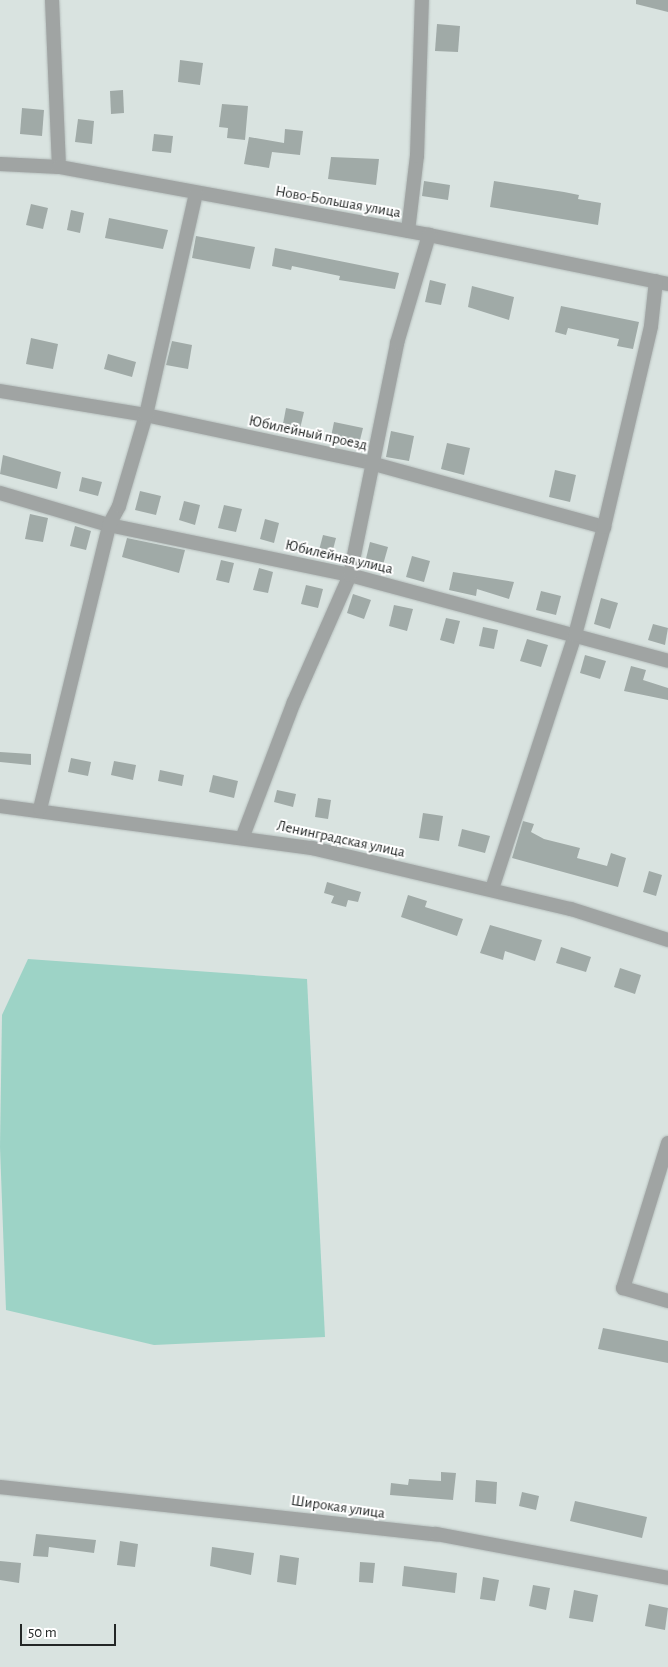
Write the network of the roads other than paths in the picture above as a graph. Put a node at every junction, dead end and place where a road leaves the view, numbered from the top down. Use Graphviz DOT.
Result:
graph roads {
  1 [pos="52,0"];
  2 [pos="422,0"];
  3 [pos="0,164"];
  4 [pos="59,167"];
  5 [pos="196,194"];
  6 [pos="408,231"];
  7 [pos="429,235"];
  8 [pos="662,283"];
  9 [pos="0,391"];
  10 [pos="146,415"];
  11 [pos="371,463"];
  12 [pos="0,493"];
  13 [pos="109,525"];
  14 [pos="604,527"];
  15 [pos="350,575"];
  16 [pos="575,635"];
  17 [pos="668,661"];
  18 [pos="0,806"];
  19 [pos="40,809"];
  20 [pos="244,836"];
  21 [pos="492,889"];
  22 [pos="668,940"];
  23 [pos="668,1143"];
  24 [pos="668,1300"];
  25 [pos="0,1488"];
  26 [pos="668,1578"];
  1 -- 4 [label="street"];
  2 -- 6 [label="street"];
  3 -- 4 [label="street, Ново-Большая улица"];
  4 -- 5 [label="street, Ново-Большая улица"];
  5 -- 6 [label="street, Ново-Большая улица"];
  5 -- 10 [label="street"];
  6 -- 7 [label="street, Ново-Большая улица"];
  7 -- 8 [label="street, Ново-Большая улица"];
  7 -- 11 [label="street"];
  8 -- 14 [label="street"];
  9 -- 10 [label="street, Юбилейный проезд"];
  10 -- 11 [label="street, Юбилейный проезд"];
  10 -- 13 [label="street"];
  11 -- 14 [label="street, Юбилейный проезд"];
  11 -- 15 [label="street"];
  12 -- 13 [label="street, Юбилейная улица"];
  13 -- 15 [label="street, Юбилейная улица"];
  13 -- 19 [label="street"];
  14 -- 16 [label="street"];
  15 -- 16 [label="street, Юбилейная улица"];
  15 -- 20 [label="street"];
  16 -- 17 [label="street, Юбилейная улица"];
  16 -- 21 [label="street"];
  18 -- 19 [label="street, Ленинградская улица"];
  19 -- 20 [label="street, Ленинградская улица"];
  20 -- 21 [label="street, Ленинградская улица"];
  21 -- 22 [label="street, Ленинградская улица"];
  23 -- 24 [label="street"];
  25 -- 26 [label="street, Широкая улица"];
}
